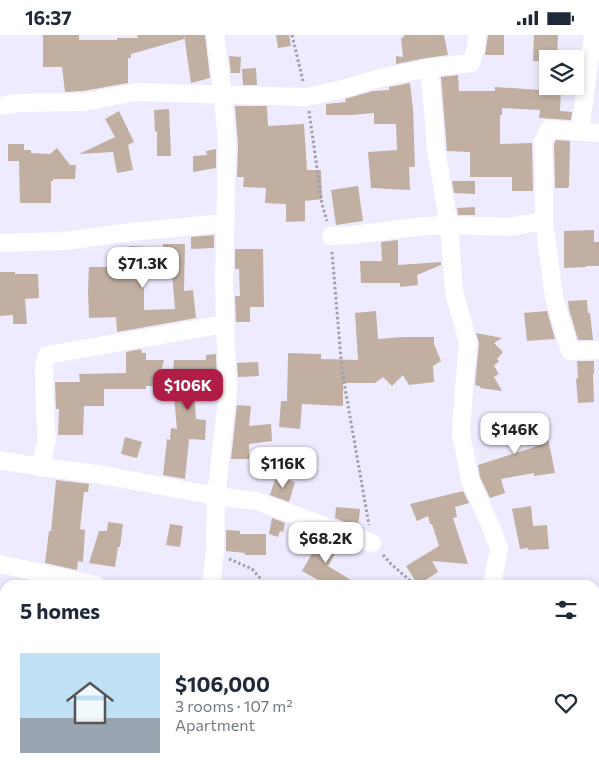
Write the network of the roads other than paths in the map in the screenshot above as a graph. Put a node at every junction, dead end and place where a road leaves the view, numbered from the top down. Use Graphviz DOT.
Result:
graph roads {
  1 [pos="215,35"];
  2 [pos="476,35"];
  3 [pos="593,35"];
  4 [pos="428,68"];
  5 [pos="223,94"];
  6 [pos="0,106"];
  7 [pos="580,131"];
  8 [pos="599,133"];
  9 [pos="544,221"];
  10 [pos="226,223"];
  11 [pos="449,225"];
  12 [pos="331,236"];
  13 [pos="0,243"];
  14 [pos="226,324"];
  15 [pos="599,350"];
  16 [pos="0,461"];
  17 [pos="40,467"];
  18 [pos="216,496"];
  19 [pos="372,543"];
  20 [pos="0,564"];
  21 [pos="73,580"];
  22 [pos="211,580"];
  23 [pos="493,580"];
  1 -- 5 [label="street"];
  2 -- 4 [label="street"];
  3 -- 7 [label="street"];
  4 -- 5 [label="street"];
  4 -- 11 [label="street"];
  5 -- 6 [label="street"];
  5 -- 10 [label="street"];
  7 -- 8 [label="street"];
  7 -- 9 [label="street"];
  9 -- 11 [label="street"];
  9 -- 15 [label="street"];
  10 -- 13 [label="street"];
  10 -- 14 [label="street"];
  11 -- 12 [label="street"];
  11 -- 23 [label="street"];
  14 -- 17 [label="street"];
  14 -- 18 [label="street"];
  16 -- 17 [label="street"];
  17 -- 18 [label="street"];
  18 -- 19 [label="street"];
  18 -- 22 [label="street"];
  20 -- 21 [label="street"];
}
